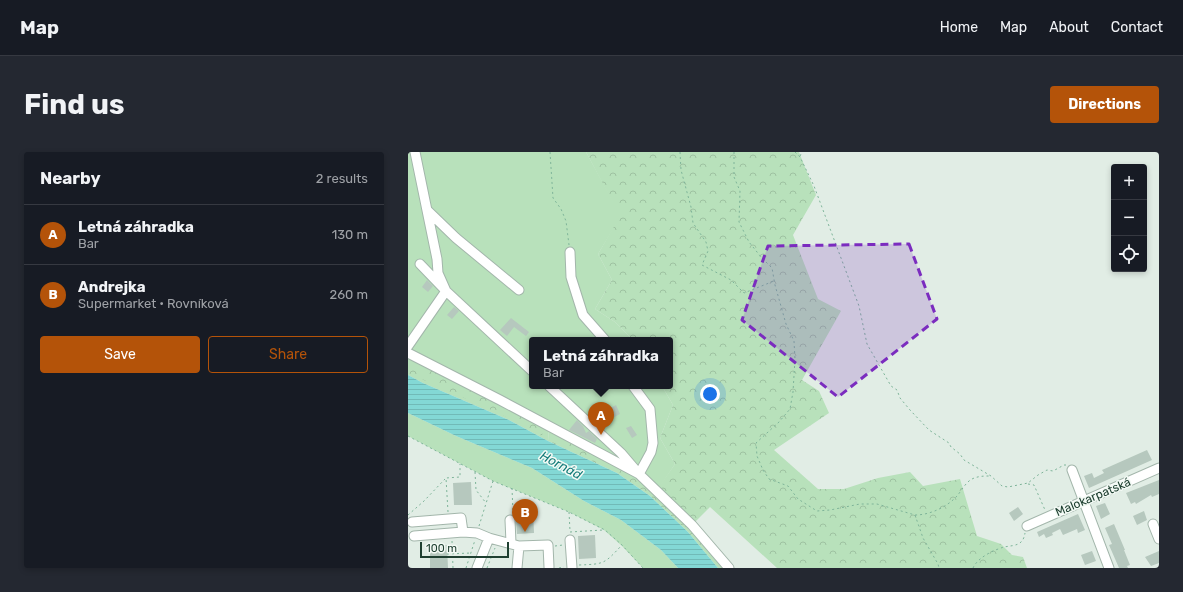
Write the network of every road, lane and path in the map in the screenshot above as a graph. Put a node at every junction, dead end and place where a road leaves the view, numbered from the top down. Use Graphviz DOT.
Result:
graph roads {
  1 [pos="415,152"];
  2 [pos="550,152"];
  3 [pos="680,152"];
  4 [pos="734,152"];
  5 [pos="795,152"];
  6 [pos="802,152"];
  7 [pos="800,157"];
  8 [pos="428,211"];
  9 [pos="570,252"];
  10 [pos="420,264"];
  11 [pos="774,281"];
  12 [pos="519,290"];
  13 [pos="446,291"];
  14 [pos="602,337"];
  15 [pos="408,346"];
  16 [pos="408,353"];
  17 [pos="529,367"];
  18 [pos="552,389"];
  19 [pos="635,389"];
  20 [pos="408,436"];
  21 [pos="460,463"];
  22 [pos="1159,468"];
  23 [pos="1072,470"];
  24 [pos="474,471"];
  25 [pos="639,474"];
  26 [pos="991,476"];
  27 [pos="446,478"];
  28 [pos="493,481"];
  29 [pos="1028,483"];
  30 [pos="512,488"];
  31 [pos="471,490"];
  32 [pos="476,490"];
  33 [pos="1084,501"];
  34 [pos="486,504"];
  35 [pos="513,509"];
  36 [pos="569,512"];
  37 [pos="1046,514"];
  38 [pos="915,515"];
  39 [pos="410,518"];
  40 [pos="448,519"];
  41 [pos="510,520"];
  42 [pos="1153,524"];
  43 [pos="1027,526"];
  44 [pos="605,530"];
  45 [pos="463,532"];
  46 [pos="452,533"];
  47 [pos="477,533"];
  48 [pos="1158,535"];
  49 [pos="414,536"];
  50 [pos="494,539"];
  51 [pos="570,540"];
  52 [pos="515,544"];
  53 [pos="622,546"];
  54 [pos="453,553"];
  55 [pos="471,553"];
  56 [pos="447,554"];
  57 [pos="572,567"];
  58 [pos="453,568"];
  59 [pos="466,568"];
  60 [pos="477,568"];
  61 [pos="487,568"];
  62 [pos="517,568"];
  63 [pos="554,568"];
  64 [pos="643,568"];
  65 [pos="729,568"];
  66 [pos="939,568"];
  67 [pos="973,568"];
  68 [pos="1109,568"];
  1 -- 8 [label="street"];
  2 -- 9 [label="path"];
  3 -- 11 [label="path"];
  4 -- 11 [label="path"];
  5 -- 7 [label="path"];
  6 -- 7 [label="path"];
  7 -- 26 [label="path"];
  8 -- 12 [label="street"];
  8 -- 13 [label="street"];
  9 -- 14 [label="street"];
  10 -- 13 [label="street"];
  11 -- 38 [label="path"];
  13 -- 15 [label="street"];
  13 -- 17 [label="street"];
  16 -- 25 [label="street"];
  18 -- 25 [label="street"];
  19 -- 25 [label="street"];
  20 -- 21 [label="path"];
  21 -- 24 [label="path"];
  21 -- 27 [label="path"];
  22 -- 33 [label="street, Malokarpatská"];
  23 -- 29 [label="path"];
  23 -- 33 [label="street"];
  24 -- 28 [label="path"];
  24 -- 32 [label="path"];
  25 -- 65 [label="street"];
  26 -- 29 [label="path"];
  26 -- 38 [label="path"];
  27 -- 39 [label="path"];
  27 -- 40 [label="path"];
  28 -- 30 [label="path"];
  28 -- 34 [label="path"];
  29 -- 37 [label="path"];
  30 -- 35 [label="path"];
  30 -- 36 [label="path"];
  31 -- 32 [label="path"];
  32 -- 34 [label="path"];
  33 -- 43 [label="street, Malokarpatská"];
  33 -- 68 [label="street"];
  34 -- 47 [label="path"];
  36 -- 44 [label="path"];
  36 -- 44 [label="path"];
  38 -- 66 [label="path"];
  39 -- 40 [label="street"];
  40 -- 45 [label="street"];
  41 -- 52 [label="street"];
  42 -- 48 [label="street"];
  43 -- 67 [label="path"];
  44 -- 53 [label="path"];
  45 -- 46 [label="street"];
  45 -- 47 [label="street"];
  46 -- 49 [label="street"];
  46 -- 54 [label="path"];
  47 -- 50 [label="street"];
  47 -- 55 [label="path"];
  50 -- 52 [label="street"];
  50 -- 60 [label="street"];
  50 -- 61 [label="path"];
  51 -- 57 [label="street"];
  52 -- 62 [label="street"];
  52 -- 63 [label="street"];
  53 -- 57 [label="path"];
  53 -- 64 [label="path"];
  54 -- 55 [label="path"];
  54 -- 56 [label="path"];
  54 -- 58 [label="path"];
  55 -- 59 [label="path"];
  57 -- 63 [label="path"];
}
